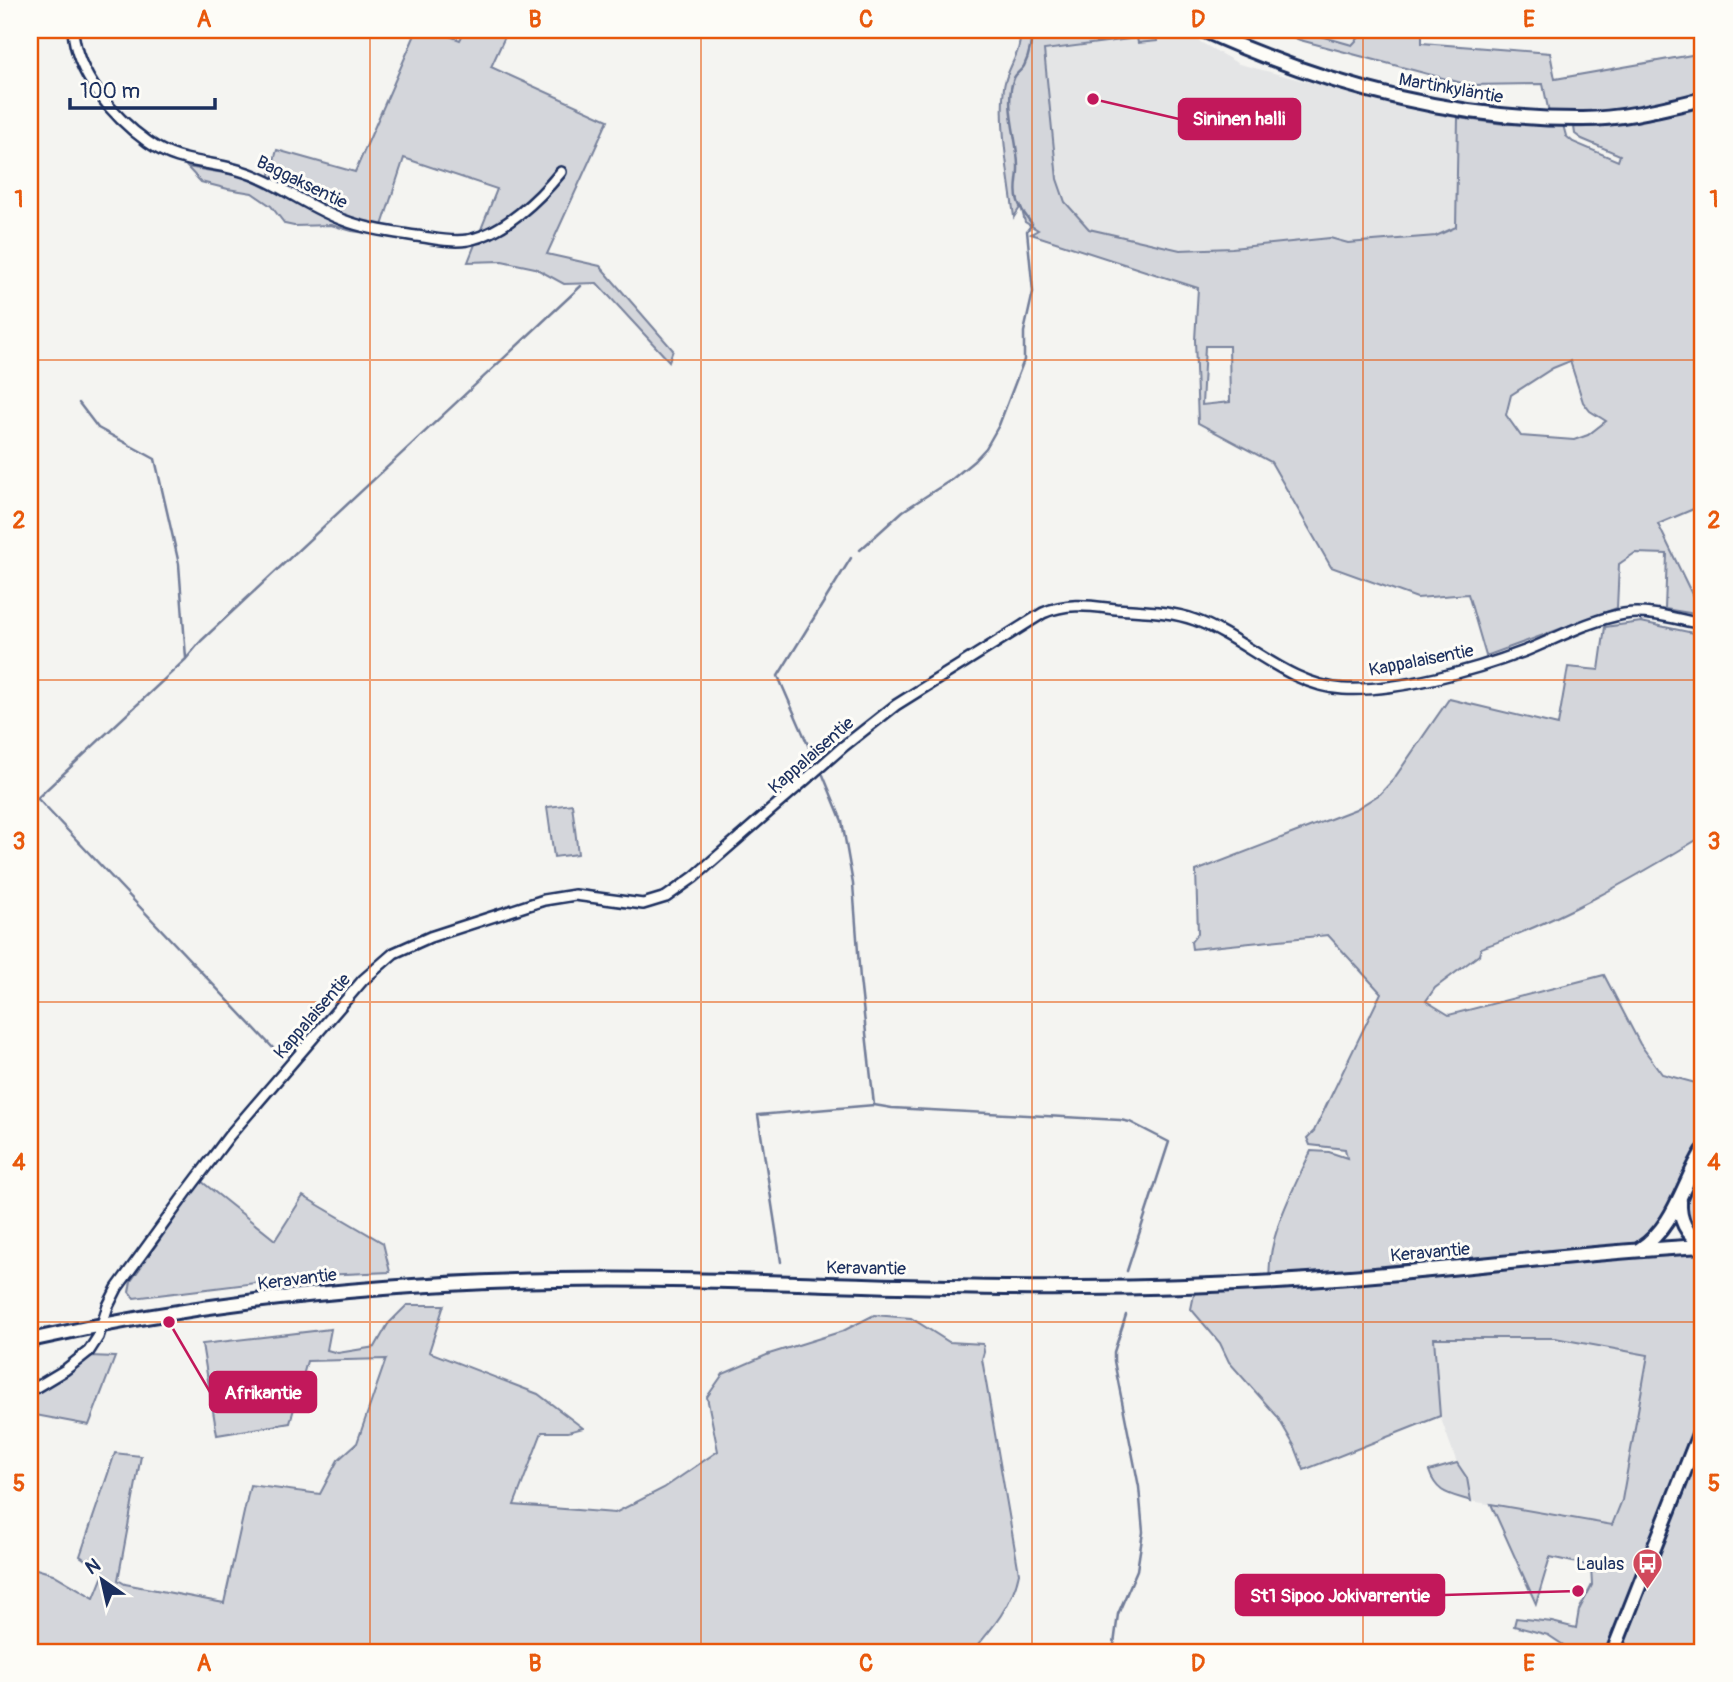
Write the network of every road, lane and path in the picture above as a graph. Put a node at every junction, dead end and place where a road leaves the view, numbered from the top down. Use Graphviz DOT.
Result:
graph roads {
  1 [pos="73,30"];
  2 [pos="1203,30"];
  3 [pos="1703,99"];
  4 [pos="561,172"];
  5 [pos="1703,624"];
  6 [pos="1703,1151"];
  7 [pos="1681,1196"];
  8 [pos="1703,1244"];
  9 [pos="1639,1250"];
  10 [pos="103,1325"];
  11 [pos="30,1340"];
  12 [pos="30,1391"];
  13 [pos="1703,1424"];
  14 [pos="1617,1651"];
  1 -- 4 [label="street, Baggaksentie"];
  2 -- 3 [label="main road, Martinkyläntie"];
  5 -- 10 [label="street, Kappalaisentie"];
  6 -- 7 [label="main road"];
  7 -- 8 [label="main road"];
  7 -- 9 [label="main road"];
  8 -- 9 [label="main road, Keravantie"];
  9 -- 10 [label="main road, Keravantie"];
  10 -- 11 [label="main road, Keravantie"];
  10 -- 12 [label="street, Kappalaisentie"];
  13 -- 14 [label="main road"];
}
